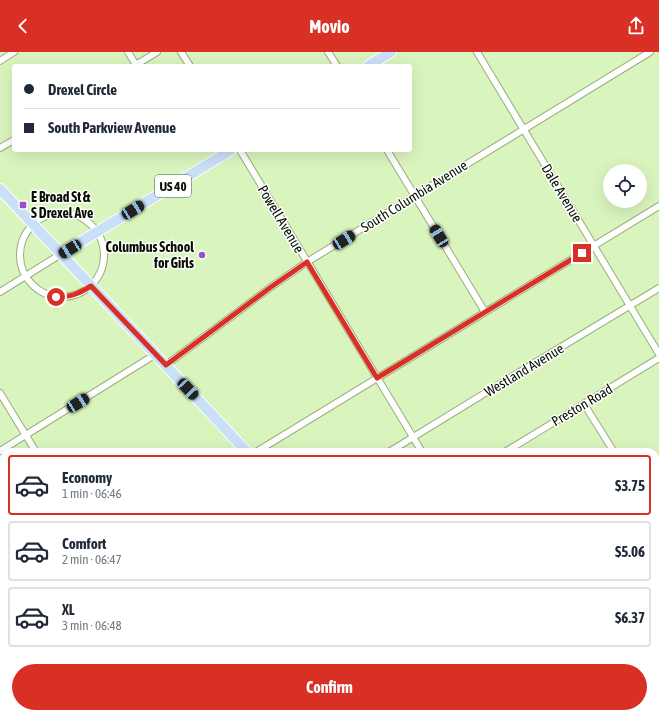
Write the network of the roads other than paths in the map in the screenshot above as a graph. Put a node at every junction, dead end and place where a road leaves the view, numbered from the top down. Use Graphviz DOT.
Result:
graph roads {
  1 [pos="14,52"];
  2 [pos="128,52"];
  3 [pos="157,52"];
  4 [pos="181,52"];
  5 [pos="328,52"];
  6 [pos="391,52"];
  7 [pos="477,52"];
  8 [pos="650,52"];
  9 [pos="0,61"];
  10 [pos="134,64"];
  11 [pos="138,64"];
  12 [pos="189,64"];
  13 [pos="336,64"];
  14 [pos="371,64"];
  15 [pos="524,130"];
  16 [pos="12,141"];
  17 [pos="0,148"];
  18 [pos="228,152"];
  19 [pos="241,152"];
  20 [pos="388,152"];
  21 [pos="0,189"];
  22 [pos="415,196"];
  23 [pos="659,206"];
  24 [pos="33,224"];
  25 [pos="98,232"];
  26 [pos="593,246"];
  27 [pos="61,254"];
  28 [pos="307,262"];
  29 [pos="26,276"];
  30 [pos="91,286"];
  31 [pos="659,288"];
  32 [pos="0,292"];
  33 [pos="630,306"];
  34 [pos="484,312"];
  35 [pos="156,354"];
  36 [pos="659,354"];
  37 [pos="659,358"];
  38 [pos="166,365"];
  39 [pos="377,378"];
  40 [pos="0,392"];
  41 [pos="584,404"];
  42 [pos="26,435"];
  43 [pos="413,438"];
  44 [pos="5,448"];
  45 [pos="34,448"];
  46 [pos="243,448"];
  47 [pos="263,448"];
  48 [pos="396,448"];
  49 [pos="419,448"];
  50 [pos="512,448"];
  51 [pos="612,448"];
  1 -- 9 [label="street"];
  2 -- 10 [label="street"];
  3 -- 11 [label="street"];
  4 -- 12 [label="street"];
  5 -- 13 [label="street"];
  6 -- 14 [label="main road"];
  7 -- 15 [label="street, Dale Avenue"];
  8 -- 15 [label="street, South Columbia Avenue"];
  15 -- 22 [label="street, South Columbia Avenue"];
  15 -- 26 [label="street, Dale Avenue"];
  16 -- 17 [label="street"];
  18 -- 25 [label="main road, US 40"];
  19 -- 28 [label="street, Powell Avenue"];
  20 -- 22 [label="street"];
  21 -- 24 [label="main road"];
  22 -- 28 [label="street, South Columbia Avenue"];
  22 -- 34 [label="street"];
  23 -- 26 [label="street"];
  24 -- 25 [label="street"];
  24 -- 27 [label="main road"];
  24 -- 29 [label="street"];
  25 -- 27 [label="main road, US 40"];
  25 -- 30 [label="street"];
  26 -- 33 [label="street, Dale Avenue"];
  26 -- 34 [label="street"];
  27 -- 29 [label="street"];
  27 -- 30 [label="main road"];
  28 -- 38 [label="street, South Columbia Avenue"];
  28 -- 39 [label="street, Powell Avenue"];
  29 -- 30 [label="street"];
  29 -- 32 [label="street"];
  30 -- 35 [label="main road"];
  31 -- 33 [label="street, Westland Avenue"];
  33 -- 36 [label="street, Dale Avenue"];
  33 -- 43 [label="street, Westland Avenue"];
  34 -- 39 [label="street"];
  35 -- 38 [label="main road"];
  35 -- 42 [label="street"];
  37 -- 41 [label="street, Preston Road"];
  38 -- 46 [label="main road"];
  39 -- 43 [label="street, Powell Avenue"];
  39 -- 47 [label="street"];
  40 -- 42 [label="street"];
  41 -- 50 [label="street, Preston Road"];
  41 -- 51 [label="street"];
  42 -- 44 [label="street"];
  42 -- 45 [label="street"];
  43 -- 48 [label="street, Westland Avenue"];
  43 -- 49 [label="street, Powell Avenue"];
}
